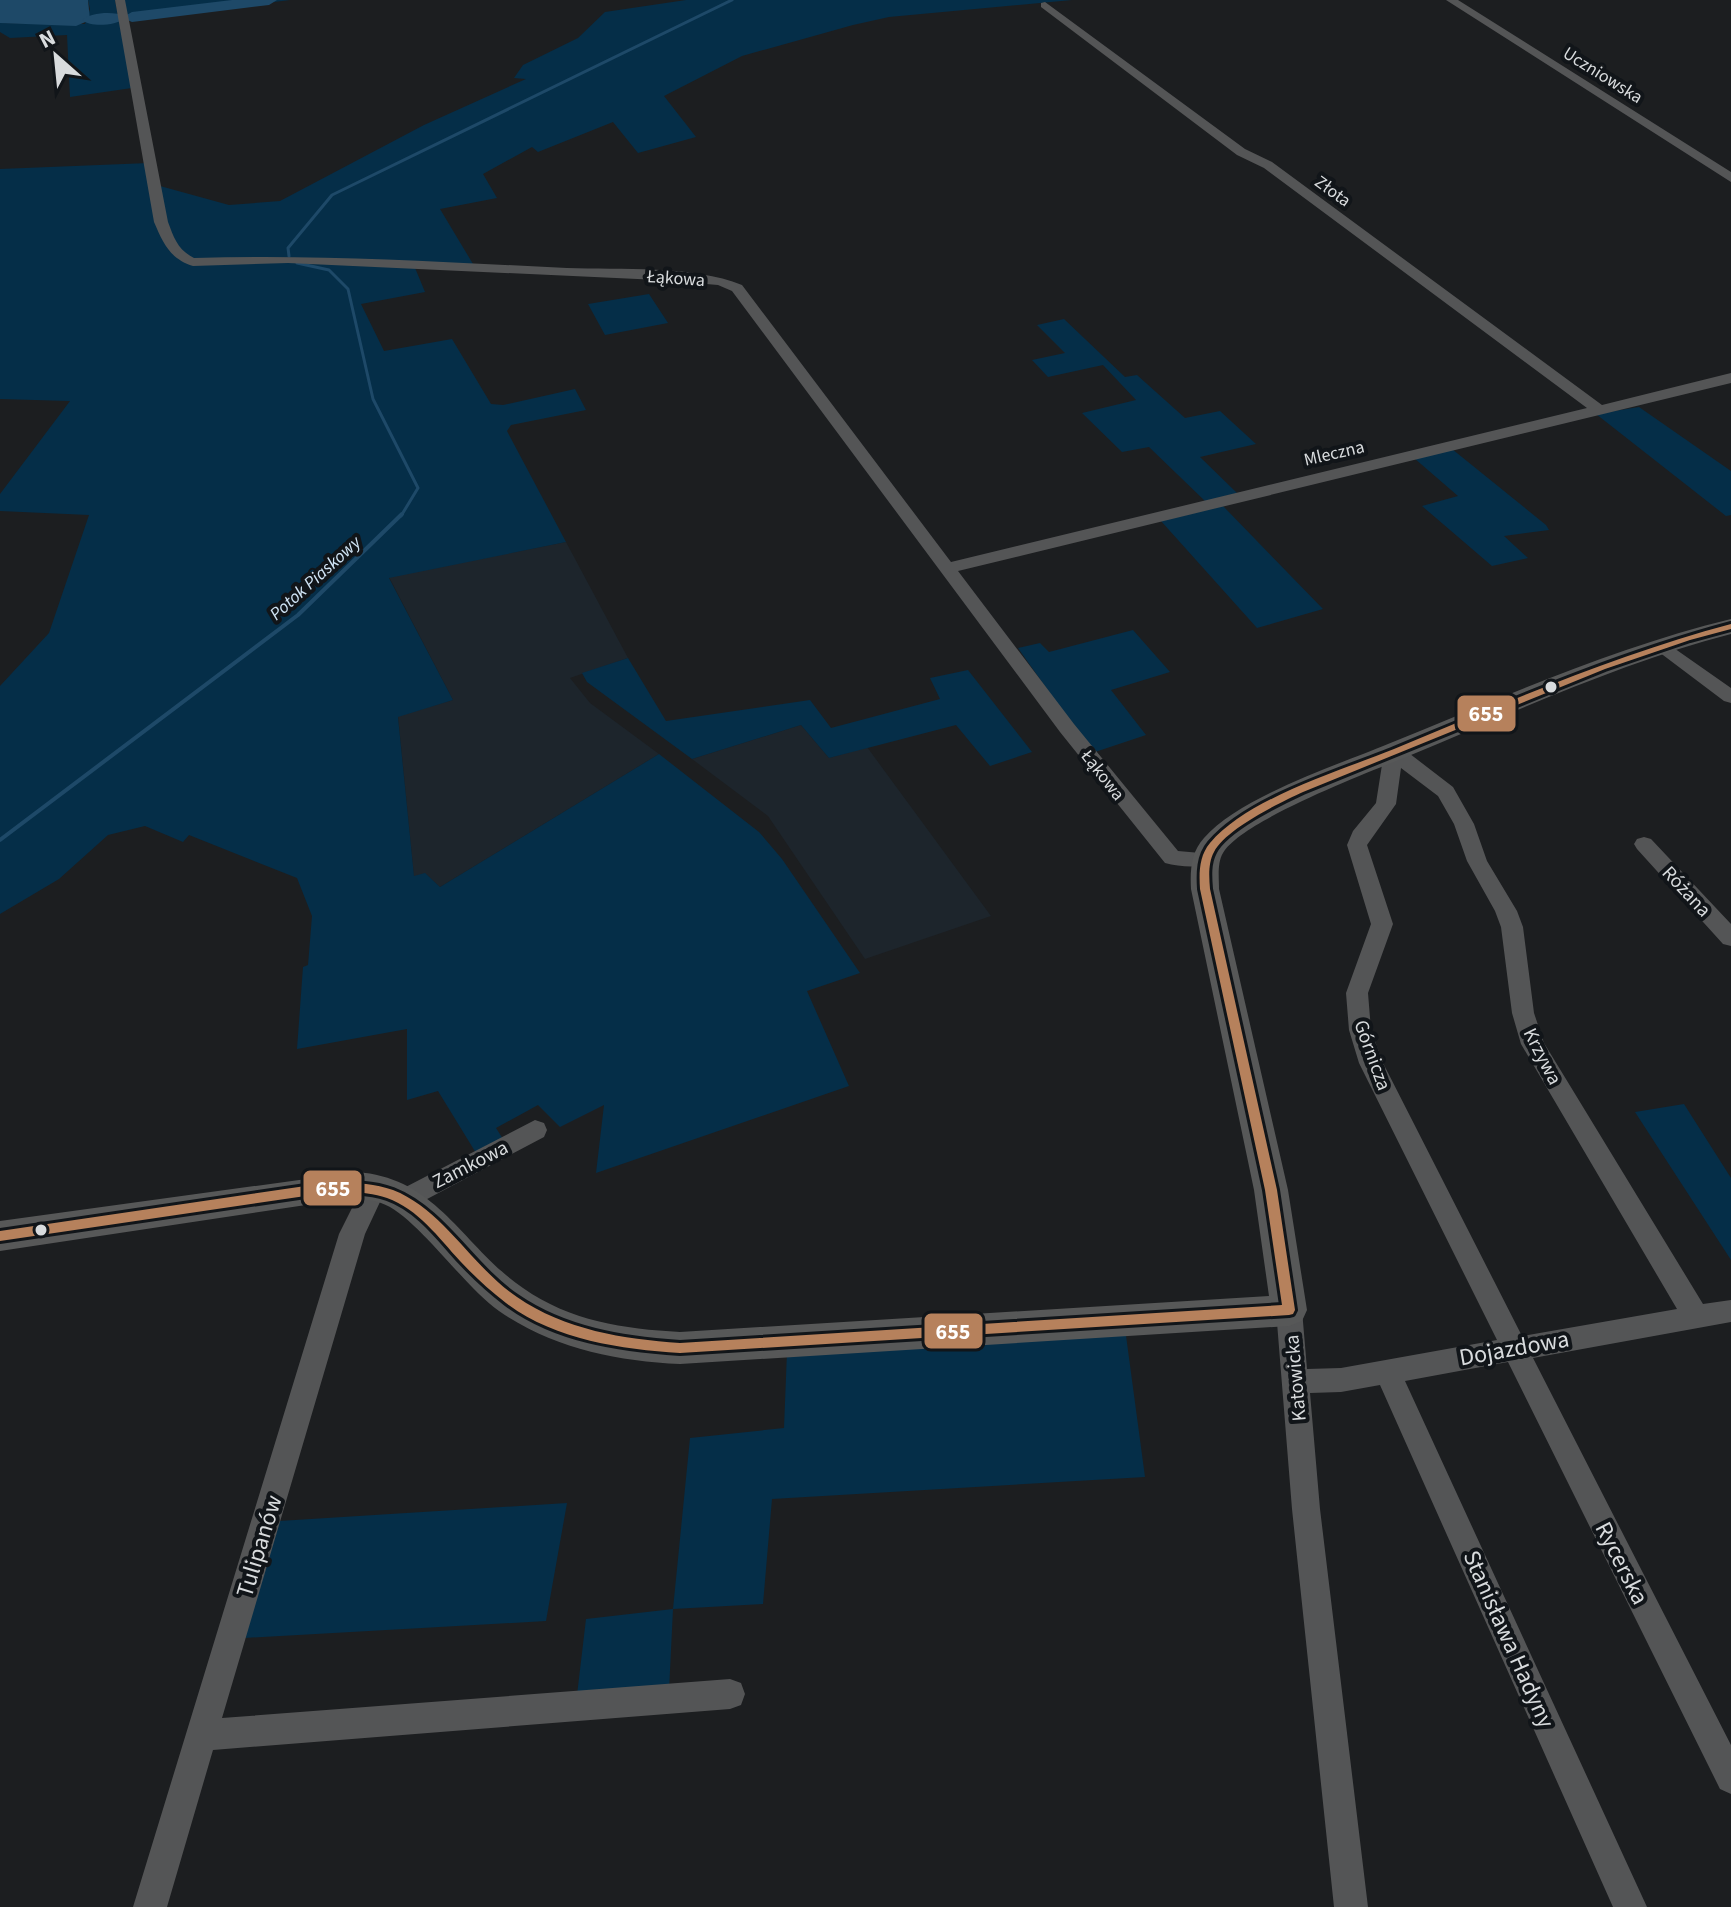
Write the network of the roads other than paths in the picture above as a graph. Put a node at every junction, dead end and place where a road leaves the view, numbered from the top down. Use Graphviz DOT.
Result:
graph roads {
  1 [pos="120,0"];
  2 [pos="1479,0"];
  3 [pos="1453,2"];
  4 [pos="1045,5"];
  5 [pos="1731,178"];
  6 [pos="1731,378"];
  7 [pos="1599,410"];
  8 [pos="947,568"];
  9 [pos="1731,626"];
  10 [pos="1661,645"];
  11 [pos="1731,697"];
  12 [pos="1394,752"];
  13 [pos="1644,844"];
  14 [pos="1205,859"];
  15 [pos="1731,938"];
  16 [pos="535,1130"];
  17 [pos="390,1193"];
  18 [pos="0,1236"];
  19 [pos="1289,1310"];
  20 [pos="1731,1311"];
  21 [pos="1696,1317"];
  22 [pos="1512,1348"];
  23 [pos="1387,1371"];
  24 [pos="1296,1381"];
  25 [pos="730,1694"];
  26 [pos="203,1735"];
  27 [pos="1731,1778"];
  28 [pos="150,1907"];
  29 [pos="1351,1907"];
  30 [pos="1630,1907"];
  1 -- 8 [label="street, Łąkowa"];
  2 -- 3 [label="street, Uczniowska"];
  3 -- 5 [label="street, Uczniowska"];
  4 -- 7 [label="street, Złota"];
  6 -- 7 [label="street, Mleczna"];
  7 -- 8 [label="street, Mleczna"];
  8 -- 14 [label="street, Łąkowa"];
  9 -- 10 [label="street"];
  10 -- 11 [label="street"];
  10 -- 12 [label="street"];
  12 -- 14 [label="street"];
  12 -- 21 [label="street, Krzywa"];
  12 -- 22 [label="street, Górnicza"];
  13 -- 15 [label="street, Różana"];
  14 -- 19 [label="street, Katowicka"];
  16 -- 17 [label="street, Zamkowa"];
  17 -- 18 [label="street"];
  17 -- 19 [label="street"];
  17 -- 26 [label="street, Tulipanów"];
  19 -- 24 [label="street, Katowicka"];
  20 -- 21 [label="street, Dojazdowa"];
  21 -- 22 [label="street, Dojazdowa"];
  22 -- 23 [label="street, Dojazdowa"];
  22 -- 27 [label="street, Rycerska"];
  23 -- 24 [label="street, Dojazdowa"];
  23 -- 30 [label="street, Stanisława Hadyny"];
  24 -- 29 [label="street, Katowicka"];
  25 -- 26 [label="street"];
  26 -- 28 [label="street, Tulipanów"];
}
